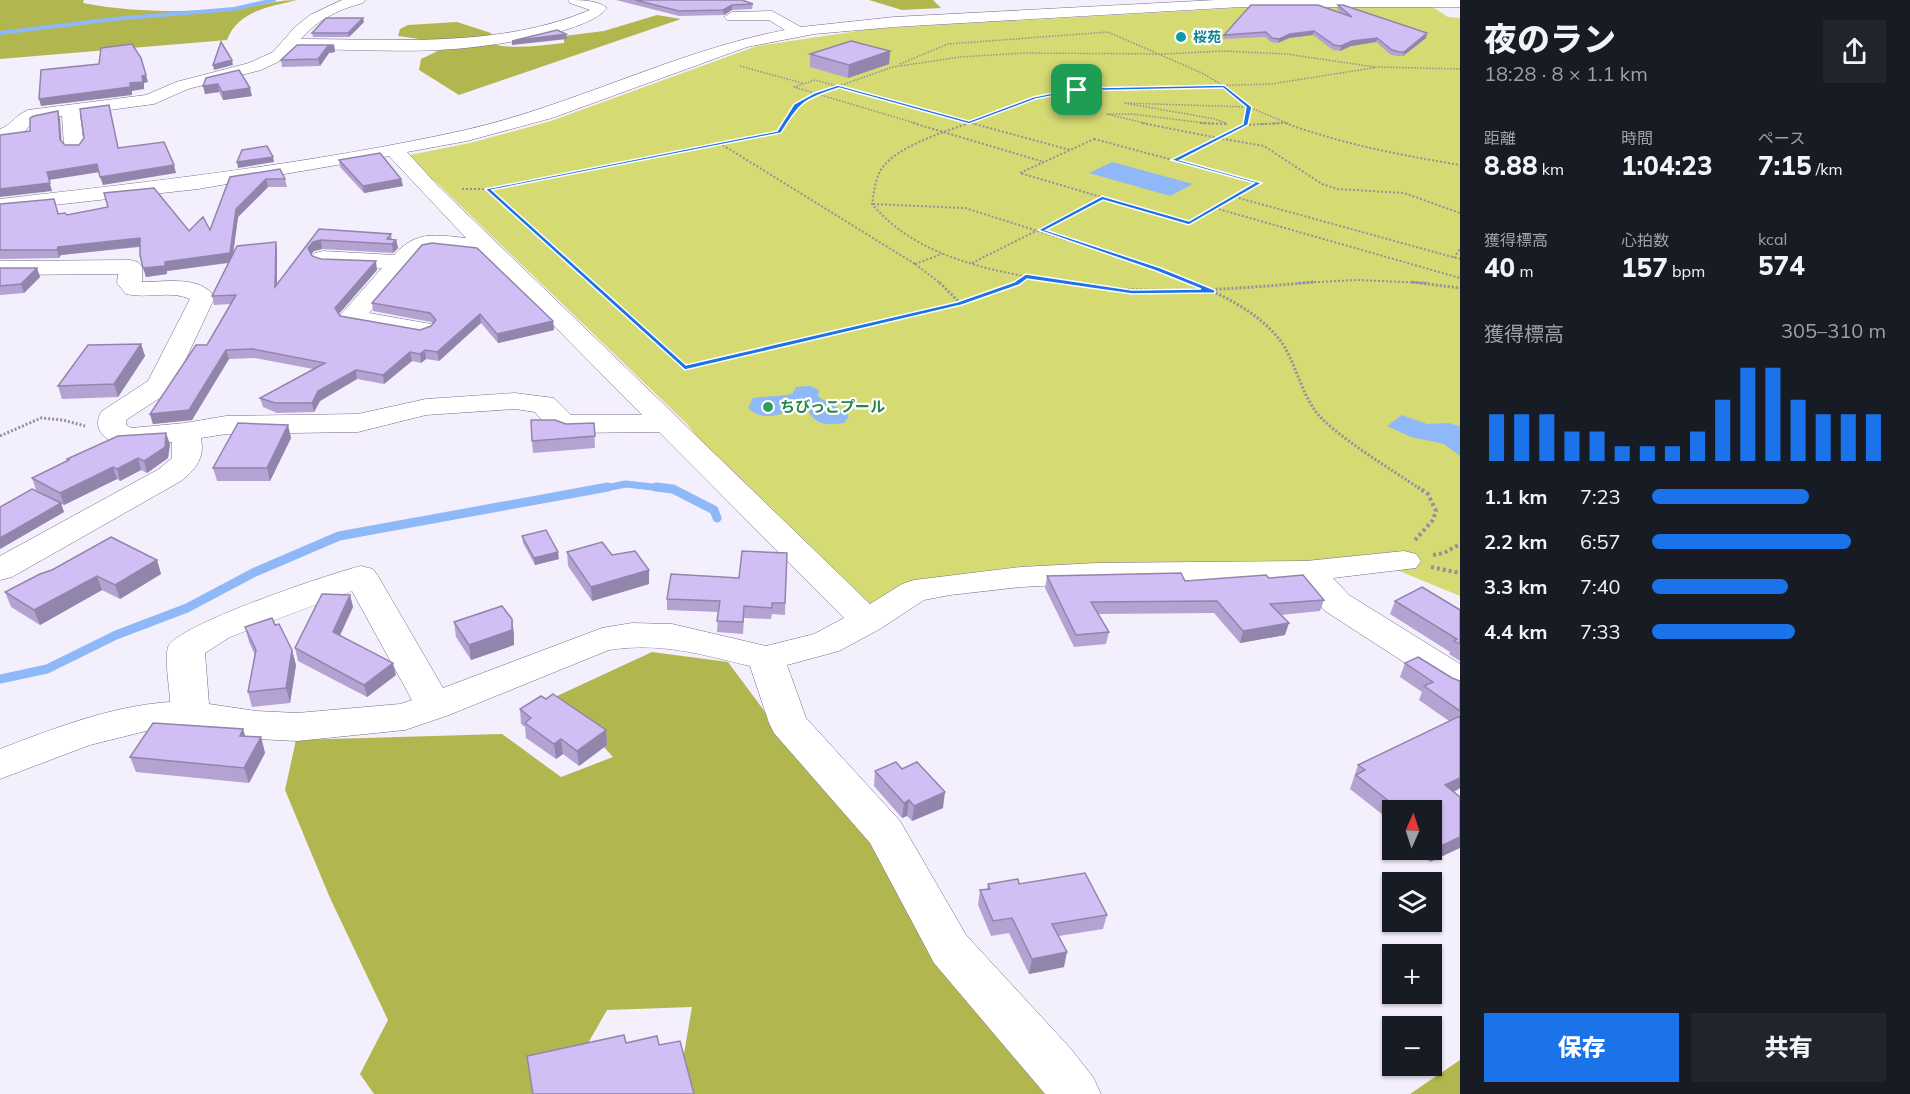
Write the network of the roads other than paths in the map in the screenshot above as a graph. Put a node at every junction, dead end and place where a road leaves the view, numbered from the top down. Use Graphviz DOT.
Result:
graph roads {
  1 [pos="358,0"];
  2 [pos="575,0"];
  3 [pos="1243,2"];
  4 [pos="1195,3"];
  5 [pos="1460,3"];
  6 [pos="732,17"];
  7 [pos="798,32"];
  8 [pos="291,44"];
  9 [pos="70,109"];
  10 [pos="0,136"];
  11 [pos="74,146"];
  12 [pos="398,150"];
  13 [pos="0,205"];
  14 [pos="488,246"];
  15 [pos="323,258"];
  16 [pos="399,262"];
  17 [pos="0,268"];
  18 [pos="422,329"];
  19 [pos="668,423"];
  20 [pos="185,432"];
  21 [pos="1404,561"];
  22 [pos="0,570"];
  23 [pos="1306,571"];
  24 [pos="867,621"];
  25 [pos="766,658"];
  26 [pos="1460,681"];
  27 [pos="435,706"];
  28 [pos="190,714"];
  29 [pos="0,764"];
  30 [pos="1075,1094"];
  1 -- 8 [label="street"];
  2 -- 8 [label="street"];
  3 -- 4 [label="street"];
  3 -- 5 [label="street"];
  4 -- 7 [label="street"];
  6 -- 7 [label="street"];
  7 -- 12 [label="street"];
  8 -- 9 [label="street"];
  9 -- 10 [label="street"];
  9 -- 11 [label="street"];
  12 -- 13 [label="street"];
  12 -- 14 [label="street"];
  14 -- 16 [label="street"];
  14 -- 19 [label="street"];
  15 -- 16 [label="street"];
  16 -- 18 [label="street"];
  17 -- 20 [label="street"];
  19 -- 20 [label="street"];
  19 -- 24 [label="street"];
  20 -- 22 [label="street"];
  21 -- 23 [label="street"];
  23 -- 24 [label="street"];
  23 -- 26 [label="street"];
  24 -- 25 [label="street"];
  25 -- 27 [label="street"];
  25 -- 30 [label="street"];
  27 -- 28 [label="street"];
  27 -- 28 [label="street"];
  28 -- 29 [label="street"];
}
